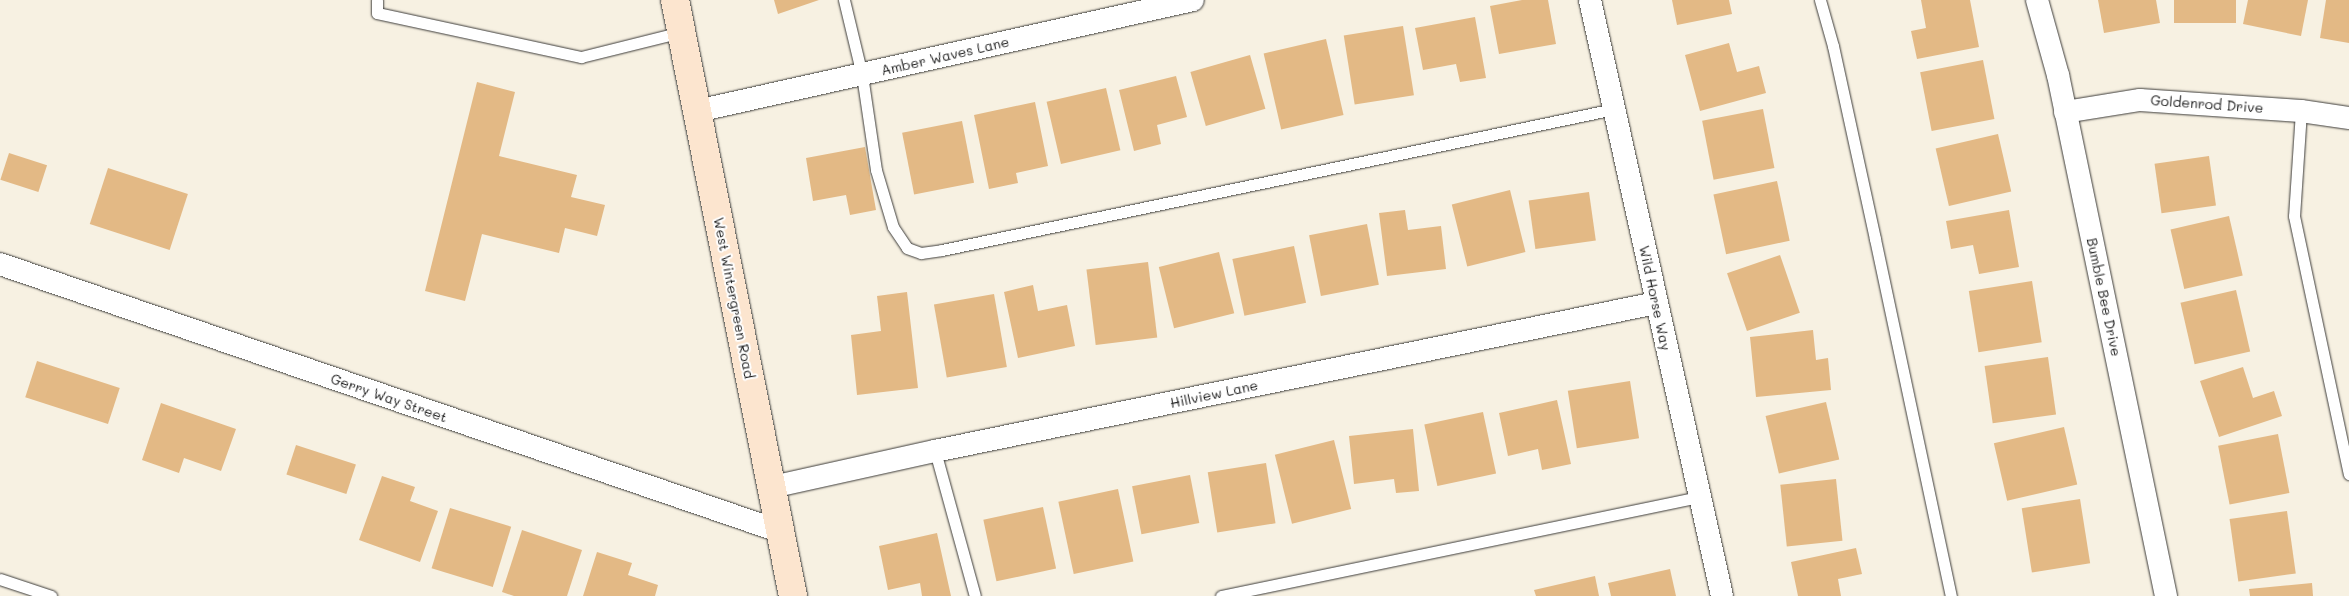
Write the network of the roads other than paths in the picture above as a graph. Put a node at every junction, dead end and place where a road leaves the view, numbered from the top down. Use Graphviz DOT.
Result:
graph roads {
  1 [pos="377,0"];
  2 [pos="674,0"];
  3 [pos="844,0"];
  4 [pos="1192,0"];
  5 [pos="1590,0"];
  6 [pos="1820,0"];
  7 [pos="2037,0"];
  8 [pos="681,32"];
  9 [pos="862,75"];
  10 [pos="1614,109"];
  11 [pos="697,111"];
  12 [pos="2301,111"];
  13 [pos="2065,112"];
  14 [pos="2349,118"];
  15 [pos="0,264"];
  16 [pos="1656,303"];
  17 [pos="936,451"];
  18 [pos="2349,474"];
  19 [pos="772,487"];
  20 [pos="1700,497"];
  21 [pos="779,531"];
  22 [pos="0,579"];
  23 [pos="2163,595"];
  24 [pos="51,596"];
  25 [pos="793,596"];
  26 [pos="974,596"];
  27 [pos="1221,596"];
  28 [pos="1722,596"];
  29 [pos="1951,596"];
  1 -- 8 [label="lane"];
  2 -- 8 [label="main road, West Wintergreen Road"];
  3 -- 9 [label="lane"];
  4 -- 9 [label="street, Amber Waves Lane"];
  5 -- 10 [label="street, Wild Horse Way"];
  6 -- 29 [label="lane"];
  7 -- 13 [label="street, Bumble Bee Drive"];
  8 -- 11 [label="main road, West Wintergreen Road"];
  9 -- 10 [label="lane"];
  9 -- 11 [label="street, Amber Waves Lane"];
  10 -- 16 [label="street, Wild Horse Way"];
  11 -- 19 [label="main road, West Wintergreen Road"];
  12 -- 13 [label="street, Goldenrod Drive"];
  12 -- 14 [label="street, Goldenrod Drive"];
  12 -- 18 [label="lane"];
  13 -- 23 [label="street, Bumble Bee Drive"];
  15 -- 21 [label="street, Gerry Way Street"];
  16 -- 17 [label="street, Hillview Lane"];
  16 -- 20 [label="street, Wild Horse Way"];
  17 -- 19 [label="street, Hillview Lane"];
  17 -- 26 [label="lane"];
  19 -- 21 [label="main road, West Wintergreen Road"];
  20 -- 27 [label="lane"];
  20 -- 28 [label="street, Wild Horse Way"];
  21 -- 25 [label="main road, West Wintergreen Road"];
  22 -- 24 [label="lane"];
}
